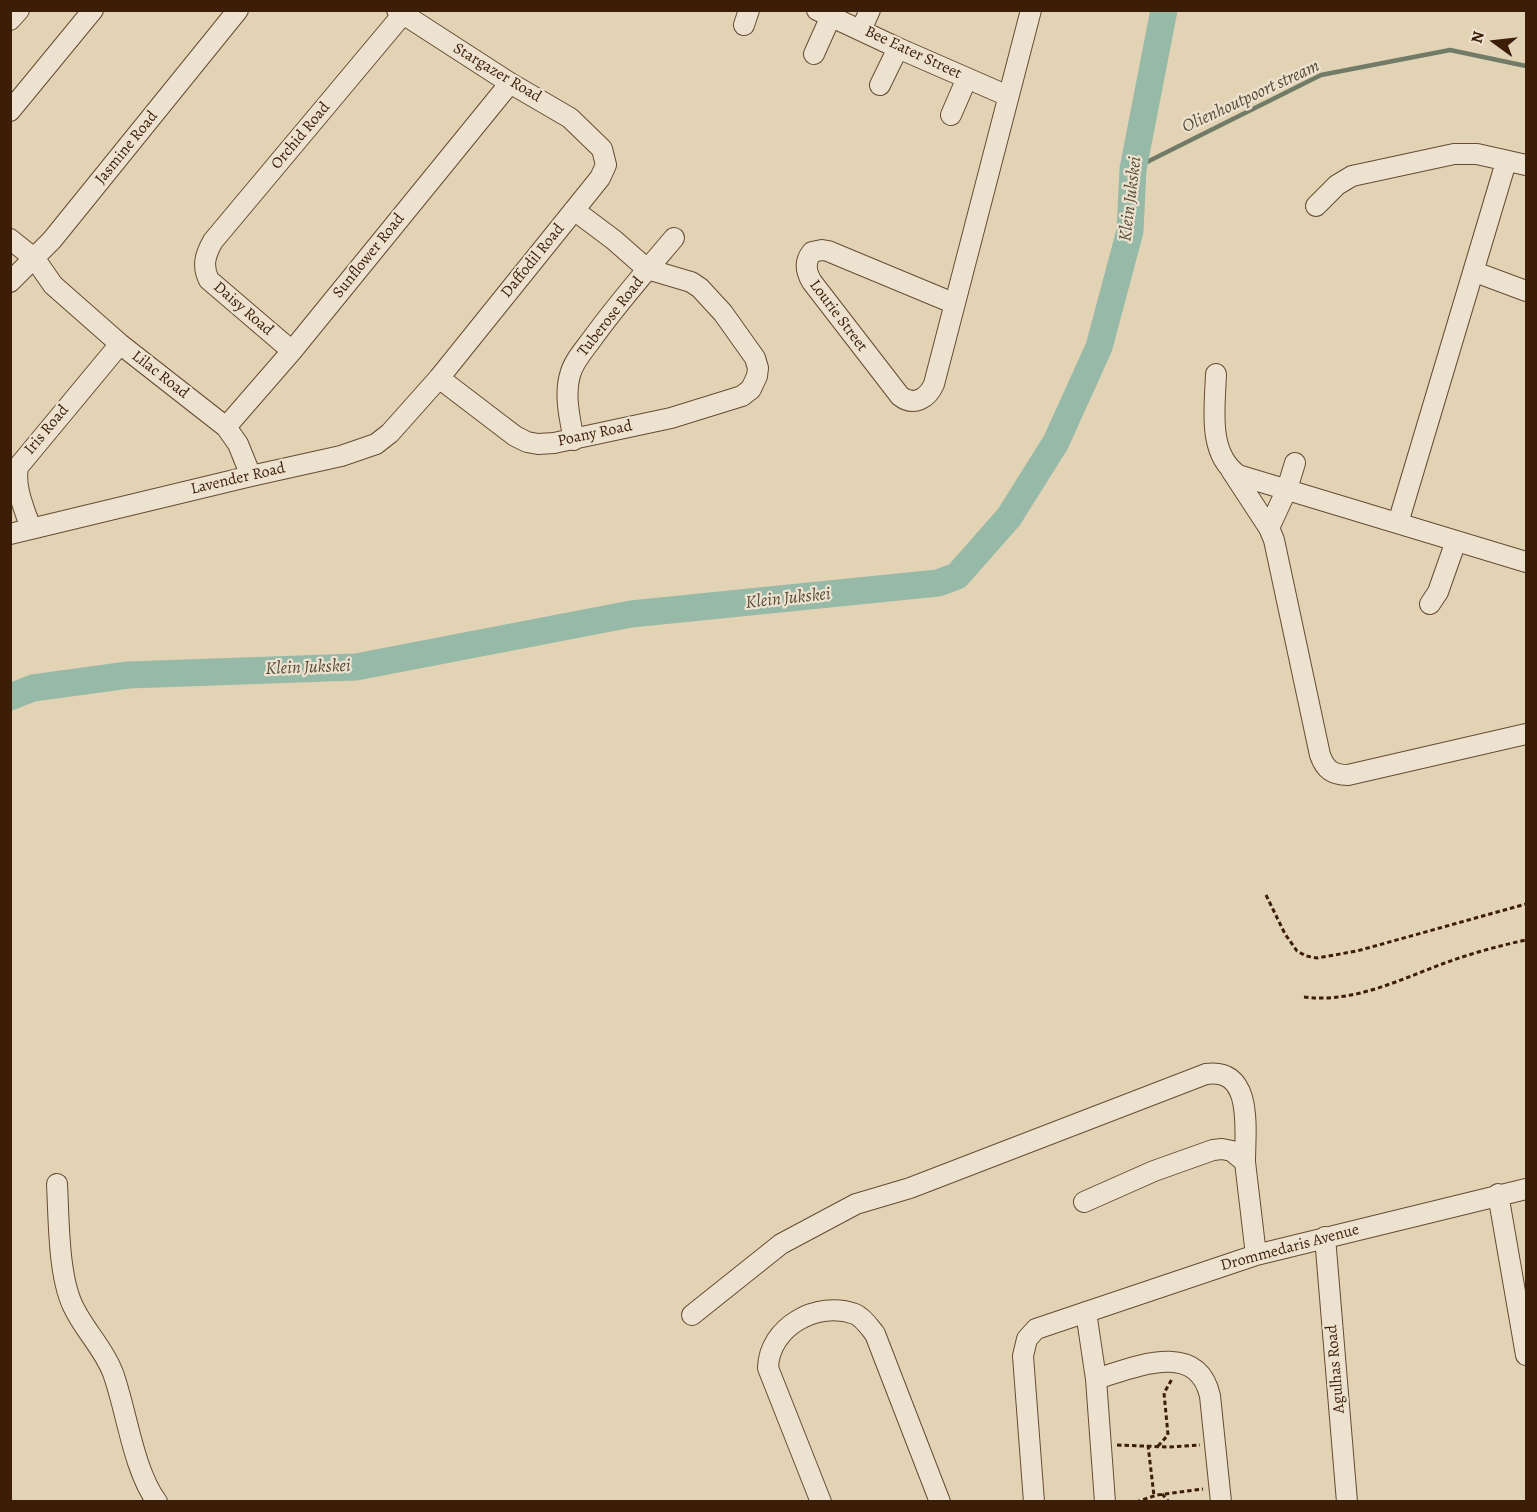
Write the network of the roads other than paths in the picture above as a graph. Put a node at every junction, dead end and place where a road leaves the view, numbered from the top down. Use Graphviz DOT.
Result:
graph roads {
  1 [pos="19,10"];
  2 [pos="93,10"];
  3 [pos="238,10"];
  4 [pos="870,10"];
  5 [pos="400,12"];
  6 [pos="1024,13"];
  7 [pos="824,14"];
  8 [pos="10,20"];
  9 [pos="861,30"];
  10 [pos="898,48"];
  11 [pos="814,54"];
  12 [pos="967,78"];
  13 [pos="510,83"];
  14 [pos="880,86"];
  15 [pos="1008,96"];
  16 [pos="10,111"];
  17 [pos="951,115"];
  18 [pos="595,140"];
  19 [pos="1506,162"];
  20 [pos="1527,165"];
  21 [pos="1316,206"];
  22 [pos="574,210"];
  23 [pos="674,238"];
  24 [pos="10,239"];
  25 [pos="35,259"];
  26 [pos="204,261"];
  27 [pos="647,269"];
  28 [pos="1475,272"];
  29 [pos="13,276"];
  30 [pos="53,285"];
  31 [pos="1527,291"];
  32 [pos="953,303"];
  33 [pos="120,344"];
  34 [pos="292,351"];
  35 [pos="1216,374"];
  36 [pos="439,378"];
  37 [pos="226,427"];
  38 [pos="574,440"];
  39 [pos="1295,463"];
  40 [pos="1231,470"];
  41 [pos="251,476"];
  42 [pos="1287,489"];
  43 [pos="1398,523"];
  44 [pos="1269,528"];
  45 [pos="31,529"];
  46 [pos="10,534"];
  47 [pos="1456,541"];
  48 [pos="1527,562"];
  49 [pos="1430,604"];
  50 [pos="1527,734"];
  51 [pos="1245,1162"];
  52 [pos="57,1184"];
  53 [pos="1527,1188"];
  54 [pos="1498,1194"];
  55 [pos="1084,1202"];
  56 [pos="1325,1237"];
  57 [pos="1256,1255"];
  58 [pos="1086,1312"];
  59 [pos="692,1315"];
  60 [pos="1527,1355"];
  61 [pos="1096,1379"];
  62 [pos="1220,1495"];
  63 [pos="157,1502"];
  64 [pos="821,1502"];
  65 [pos="940,1502"];
  66 [pos="1034,1502"];
  67 [pos="1105,1502"];
  68 [pos="1347,1502"];
  1 -- 8 [label="street"];
  2 -- 16 [label="street"];
  3 -- 25 [label="street, Jasmine Road"];
  4 -- 9 [label="street"];
  5 -- 13 [label="street, Stargazer Road"];
  5 -- 26 [label="street, Orchid Road"];
  6 -- 15 [label="street, Lourie Street"];
  7 -- 9 [label="street, Bee Eater Street"];
  7 -- 11 [label="street"];
  9 -- 10 [label="street, Bee Eater Street"];
  10 -- 12 [label="street, Bee Eater Street"];
  10 -- 14 [label="street"];
  12 -- 15 [label="street, Bee Eater Street"];
  12 -- 17 [label="street"];
  13 -- 18 [label="street, Stargazer Road"];
  13 -- 34 [label="street, Sunflower Road"];
  15 -- 32 [label="street, Lourie Street"];
  18 -- 22 [label="street, Daffodil Road"];
  19 -- 20 [label="street"];
  19 -- 21 [label="street"];
  19 -- 28 [label="street"];
  22 -- 27 [label="street"];
  22 -- 36 [label="street, Daffodil Road"];
  23 -- 27 [label="street, Tuberose Road"];
  24 -- 25 [label="street"];
  25 -- 29 [label="street, Jasmine Road"];
  25 -- 30 [label="street"];
  26 -- 34 [label="street, Daisy Road"];
  27 -- 38 [label="street, Tuberose Road"];
  27 -- 38 [label="street, Poany Road"];
  28 -- 31 [label="street"];
  28 -- 43 [label="street"];
  29 -- 30 [label="street"];
  30 -- 33 [label="street, Lilac Road"];
  32 -- 32 [label="street, Lourie Street"];
  33 -- 37 [label="street, Lilac Road"];
  33 -- 45 [label="street, Iris Road"];
  34 -- 37 [label="street, Sunflower Road"];
  35 -- 40 [label="street"];
  36 -- 38 [label="street, Poany Road"];
  36 -- 41 [label="street, Lavender Road"];
  37 -- 41 [label="street, Lilac Road"];
  39 -- 42 [label="street"];
  40 -- 42 [label="street"];
  40 -- 44 [label="street"];
  41 -- 45 [label="street, Lavender Road"];
  42 -- 43 [label="street"];
  42 -- 44 [label="street"];
  43 -- 47 [label="street"];
  44 -- 50 [label="street"];
  45 -- 46 [label="street, Lavender Road"];
  47 -- 48 [label="street"];
  47 -- 49 [label="street"];
  51 -- 55 [label="street"];
  51 -- 57 [label="street"];
  51 -- 59 [label="street"];
  52 -- 63 [label="street"];
  53 -- 54 [label="street, Drommedaris Avenue"];
  54 -- 56 [label="street, Drommedaris Avenue"];
  54 -- 60 [label="street"];
  56 -- 57 [label="street, Drommedaris Avenue"];
  56 -- 68 [label="street, Agulhas Road"];
  57 -- 58 [label="street, Drommedaris Avenue"];
  58 -- 61 [label="street"];
  58 -- 66 [label="street, Drommedaris Avenue"];
  61 -- 62 [label="street"];
  61 -- 67 [label="street"];
  64 -- 65 [label="street"];
}
